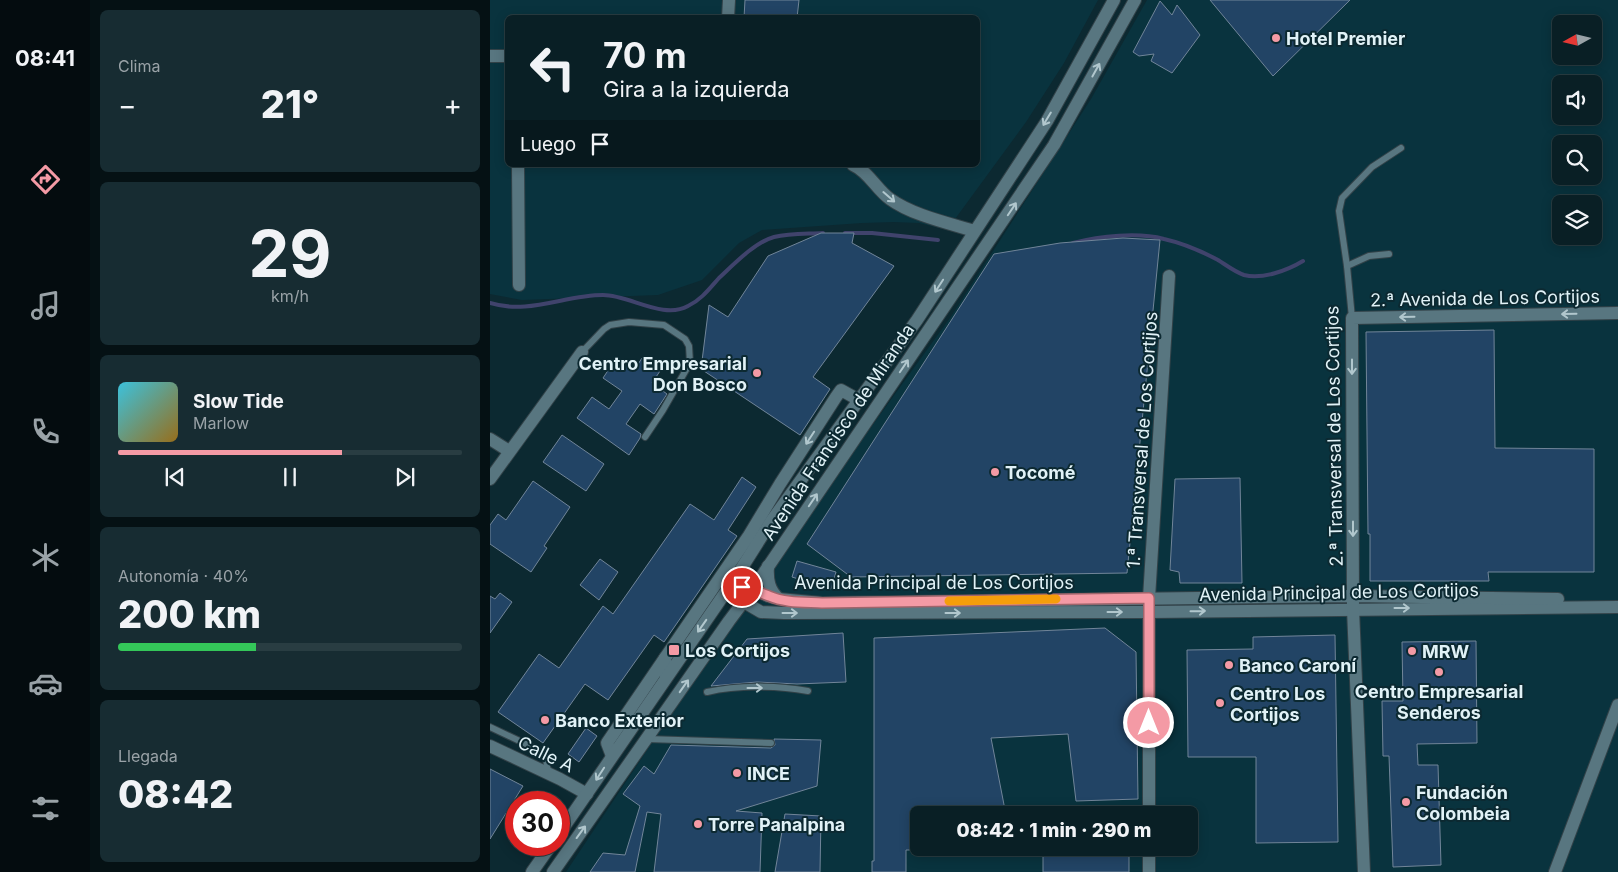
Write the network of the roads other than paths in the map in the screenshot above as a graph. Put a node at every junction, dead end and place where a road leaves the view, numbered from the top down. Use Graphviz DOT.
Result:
graph roads {
  1 [pos="729,0"];
  2 [pos="1114,0"];
  3 [pos="1135,0"];
  4 [pos="728,15"];
  5 [pos="490,56"];
  6 [pos="505,56"];
  7 [pos="1401,148"];
  8 [pos="518,167"];
  9 [pos="855,167"];
  10 [pos="974,231"];
  11 [pos="1389,254"];
  12 [pos="1347,266"];
  13 [pos="1169,276"];
  14 [pos="519,285"];
  15 [pos="1618,313"];
  16 [pos="1352,318"];
  17 [pos="582,352"];
  18 [pos="859,400"];
  19 [pos="645,437"];
  20 [pos="490,439"];
  21 [pos="509,451"];
  22 [pos="490,479"];
  23 [pos="772,520"];
  24 [pos="757,523"];
  25 [pos="748,537"];
  26 [pos="752,552"];
  27 [pos="768,566"];
  28 [pos="730,586"];
  29 [pos="753,589"];
  30 [pos="1149,598"];
  31 [pos="779,599"];
  32 [pos="1618,600"];
  33 [pos="744,602"];
  34 [pos="1353,602"];
  35 [pos="703,603"];
  36 [pos="1618,607"];
  37 [pos="1149,612"];
  38 [pos="665,658"];
  39 [pos="666,677"];
  40 [pos="808,691"];
  41 [pos="707,692"];
  42 [pos="1618,704"];
  43 [pos="490,728"];
  44 [pos="647,739"];
  45 [pos="771,744"];
  46 [pos="490,746"];
  47 [pos="612,756"];
  48 [pos="548,773"];
  49 [pos="587,794"];
  50 [pos="1149,806"];
  51 [pos="570,818"];
  52 [pos="543,856"];
  53 [pos="1149,856"];
  54 [pos="532,872"];
  55 [pos="553,872"];
  56 [pos="1149,872"];
  57 [pos="1364,872"];
  58 [pos="1555,872"];
  1 -- 4 [label="street"];
  2 -- 10 [label="street, Avenida Francisco de Miranda, one-way"];
  27 -- 3 [label="street, Avenida Francisco de Miranda, one-way"];
  5 -- 6 [label="street"];
  7 -- 12 [label="lane, 2.ª Transversal de Los Cortijos"];
  8 -- 14 [label="street"];
  9 -- 10 [label="street, one-way"];
  10 -- 18 [label="street, Avenida Francisco de Miranda, one-way"];
  11 -- 12 [label="lane"];
  12 -- 16 [label="lane, 2.ª Transversal de Los Cortijos"];
  13 -- 30 [label="street, 1.ª Transversal de Los Cortijos"];
  15 -- 16 [label="street, 2.ª Avenida de Los Cortijos, one-way"];
  16 -- 34 [label="street, 2.ª Transversal de Los Cortijos, one-way"];
  17 -- 19 [label="lane"];
  17 -- 21 [label="street"];
  18 -- 23 [label="street, Avenida Francisco de Miranda"];
  18 -- 24 [label="street, Avenida Francisco de Miranda, one-way"];
  20 -- 21 [label="street"];
  21 -- 22 [label="street"];
  23 -- 24 [label="street"];
  23 -- 26 [label="street, Avenida Francisco de Miranda"];
  24 -- 25 [label="street, Avenida Francisco de Miranda"];
  25 -- 26 [label="street"];
  25 -- 35 [label="street, Avenida Francisco de Miranda"];
  26 -- 28 [label="street, Avenida Francisco de Miranda"];
  27 -- 29 [label="street, Avenida Francisco de Miranda"];
  27 -- 31 [label="street"];
  28 -- 29 [label="street, Avenida Principal de Los Cortijos"];
  28 -- 33 [label="street, Avenida Principal de Los Cortijos"];
  28 -- 35 [label="street"];
  28 -- 39 [label="street, Avenida Francisco de Miranda, one-way"];
  29 -- 31 [label="street, Avenida Principal de Los Cortijos"];
  29 -- 33 [label="street, Avenida Francisco de Miranda"];
  30 -- 31 [label="street, Avenida Principal de Los Cortijos"];
  30 -- 34 [label="street, Avenida Principal de Los Cortijos"];
  30 -- 37 [label="street, 1.ª Transversal de Los Cortijos"];
  32 -- 34 [label="street, Avenida Principal de Los Cortijos"];
  33 -- 37 [label="street, Avenida Principal de Los Cortijos, one-way"];
  44 -- 33 [label="street, Avenida Francisco de Miranda, one-way"];
  34 -- 36 [label="street, Avenida Principal de Los Cortijos, one-way"];
  37 -- 34 [label="street, Avenida Principal de Los Cortijos, one-way"];
  34 -- 57 [label="street, 2.ª Transversal de Los Cortijos"];
  35 -- 38 [label="street, Avenida Francisco de Miranda"];
  37 -- 50 [label="street, 1.ª Transversal de Los Cortijos"];
  38 -- 39 [label="street"];
  38 -- 47 [label="street, Avenida Francisco de Miranda"];
  39 -- 47 [label="street, Avenida Francisco de Miranda"];
  41 -- 40 [label="lane, one-way"];
  42 -- 58 [label="street"];
  43 -- 48 [label="lane"];
  44 -- 45 [label="lane"];
  55 -- 44 [label="street, Avenida Francisco de Miranda, one-way"];
  46 -- 48 [label="street, Calle A"];
  47 -- 49 [label="street, Avenida Francisco de Miranda, one-way"];
  48 -- 49 [label="street, Calle A"];
  49 -- 51 [label="street, Avenida Francisco de Miranda"];
  52 -- 54 [label="street"];
  53 -- 56 [label="street"];
}
